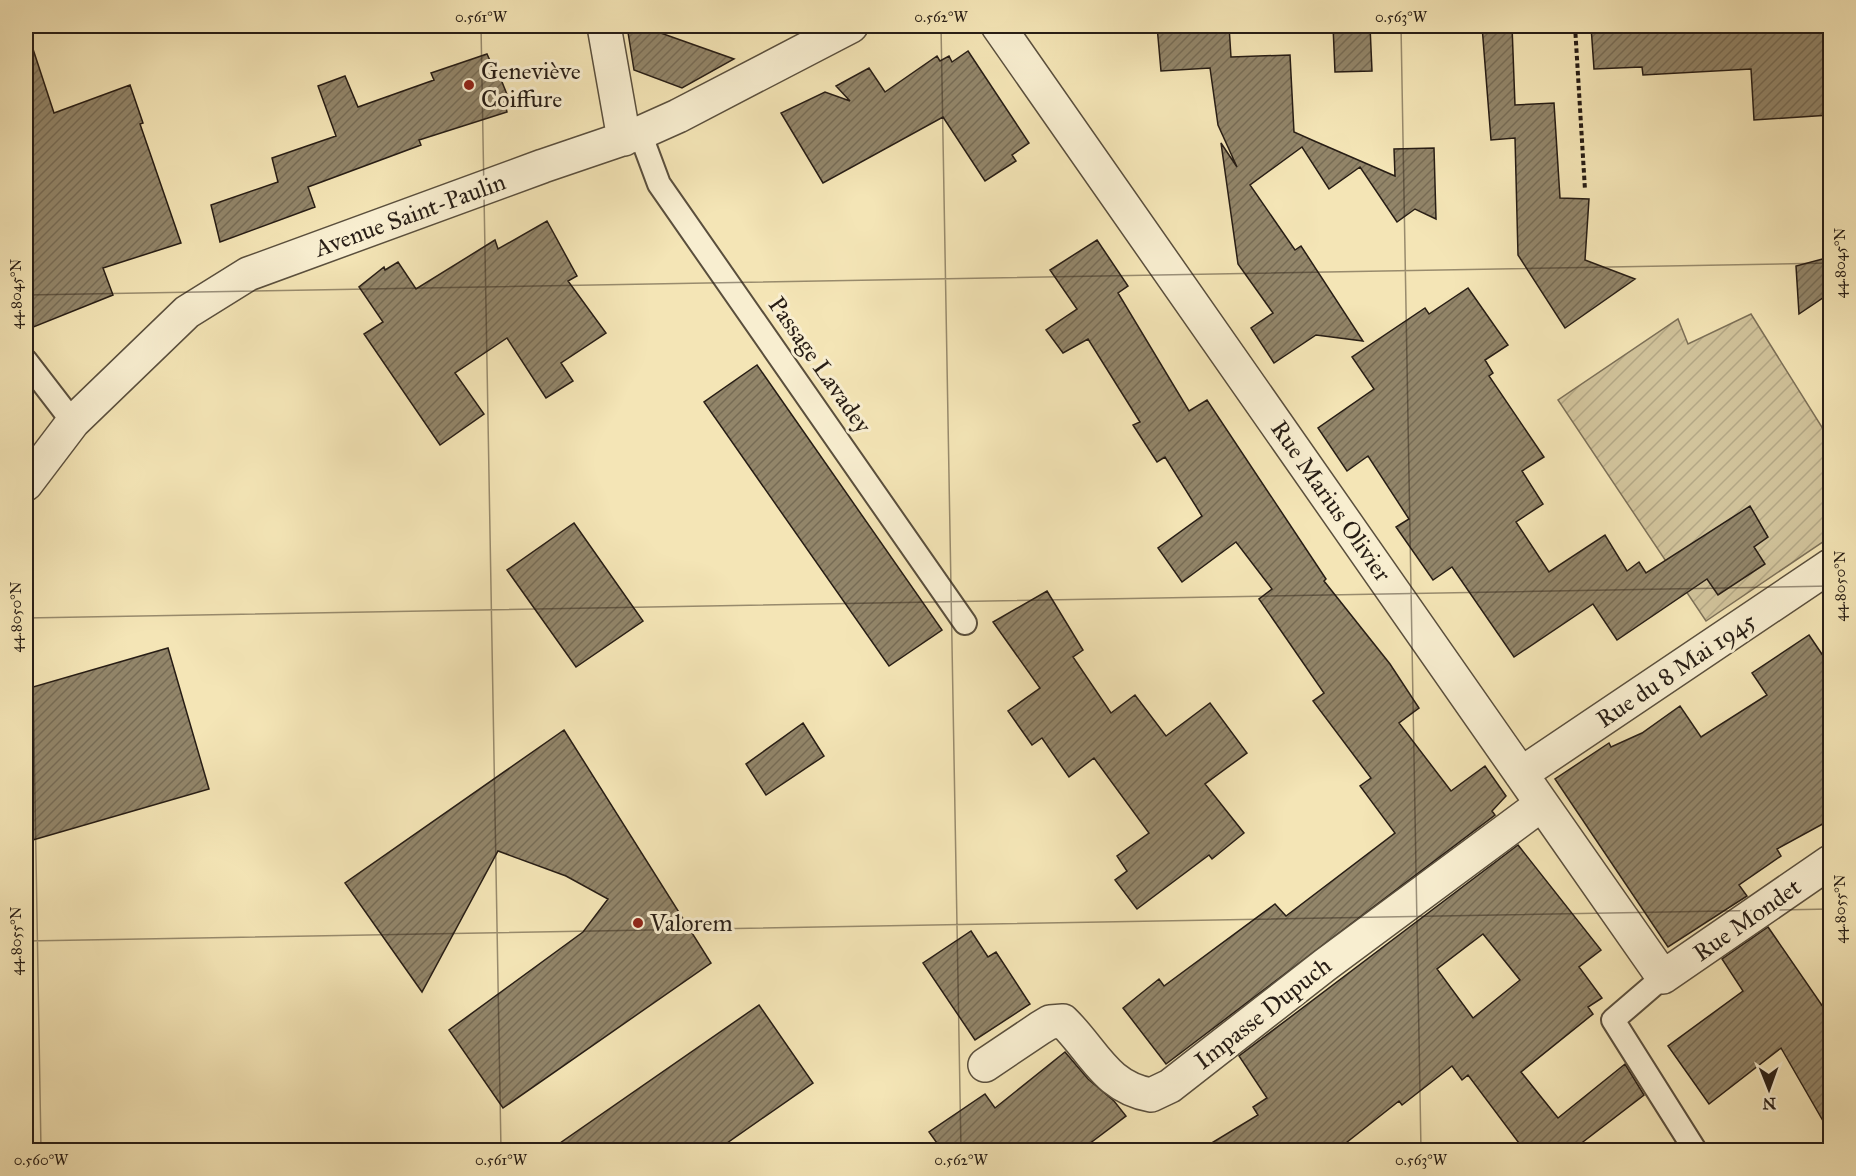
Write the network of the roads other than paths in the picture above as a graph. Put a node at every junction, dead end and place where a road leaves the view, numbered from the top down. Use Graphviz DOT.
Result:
graph roads {
  1 [pos="604,26"];
  2 [pos="851,26"];
  3 [pos="998,26"];
  4 [pos="632,136"];
  5 [pos="26,361"];
  6 [pos="73,422"];
  7 [pos="26,484"];
  8 [pos="1830,567"];
  9 [pos="965,623"];
  10 [pos="1521,774"];
  11 [pos="1542,804"];
  12 [pos="1830,862"];
  13 [pos="1664,977"];
  14 [pos="985,1065"];
  15 [pos="1695,1150"];
  1 -- 4 [label="street"];
  2 -- 4 [label="street, Avenue Saint-Paulin"];
  3 -- 10 [label="street, Rue Marius Olivier"];
  4 -- 6 [label="street, Avenue Saint-Paulin"];
  4 -- 9 [label="lane, Passage Lavadey"];
  5 -- 6 [label="lane"];
  6 -- 7 [label="street, Avenue Saint-Paulin"];
  8 -- 10 [label="street, Rue du 8 Mai 1945"];
  10 -- 11 [label="street, Rue Marius Olivier"];
  11 -- 13 [label="street, Rue Marius Olivier"];
  11 -- 14 [label="street, Impasse Dupuch"];
  12 -- 13 [label="street, Rue Mondet"];
  13 -- 15 [label="lane"];
}
